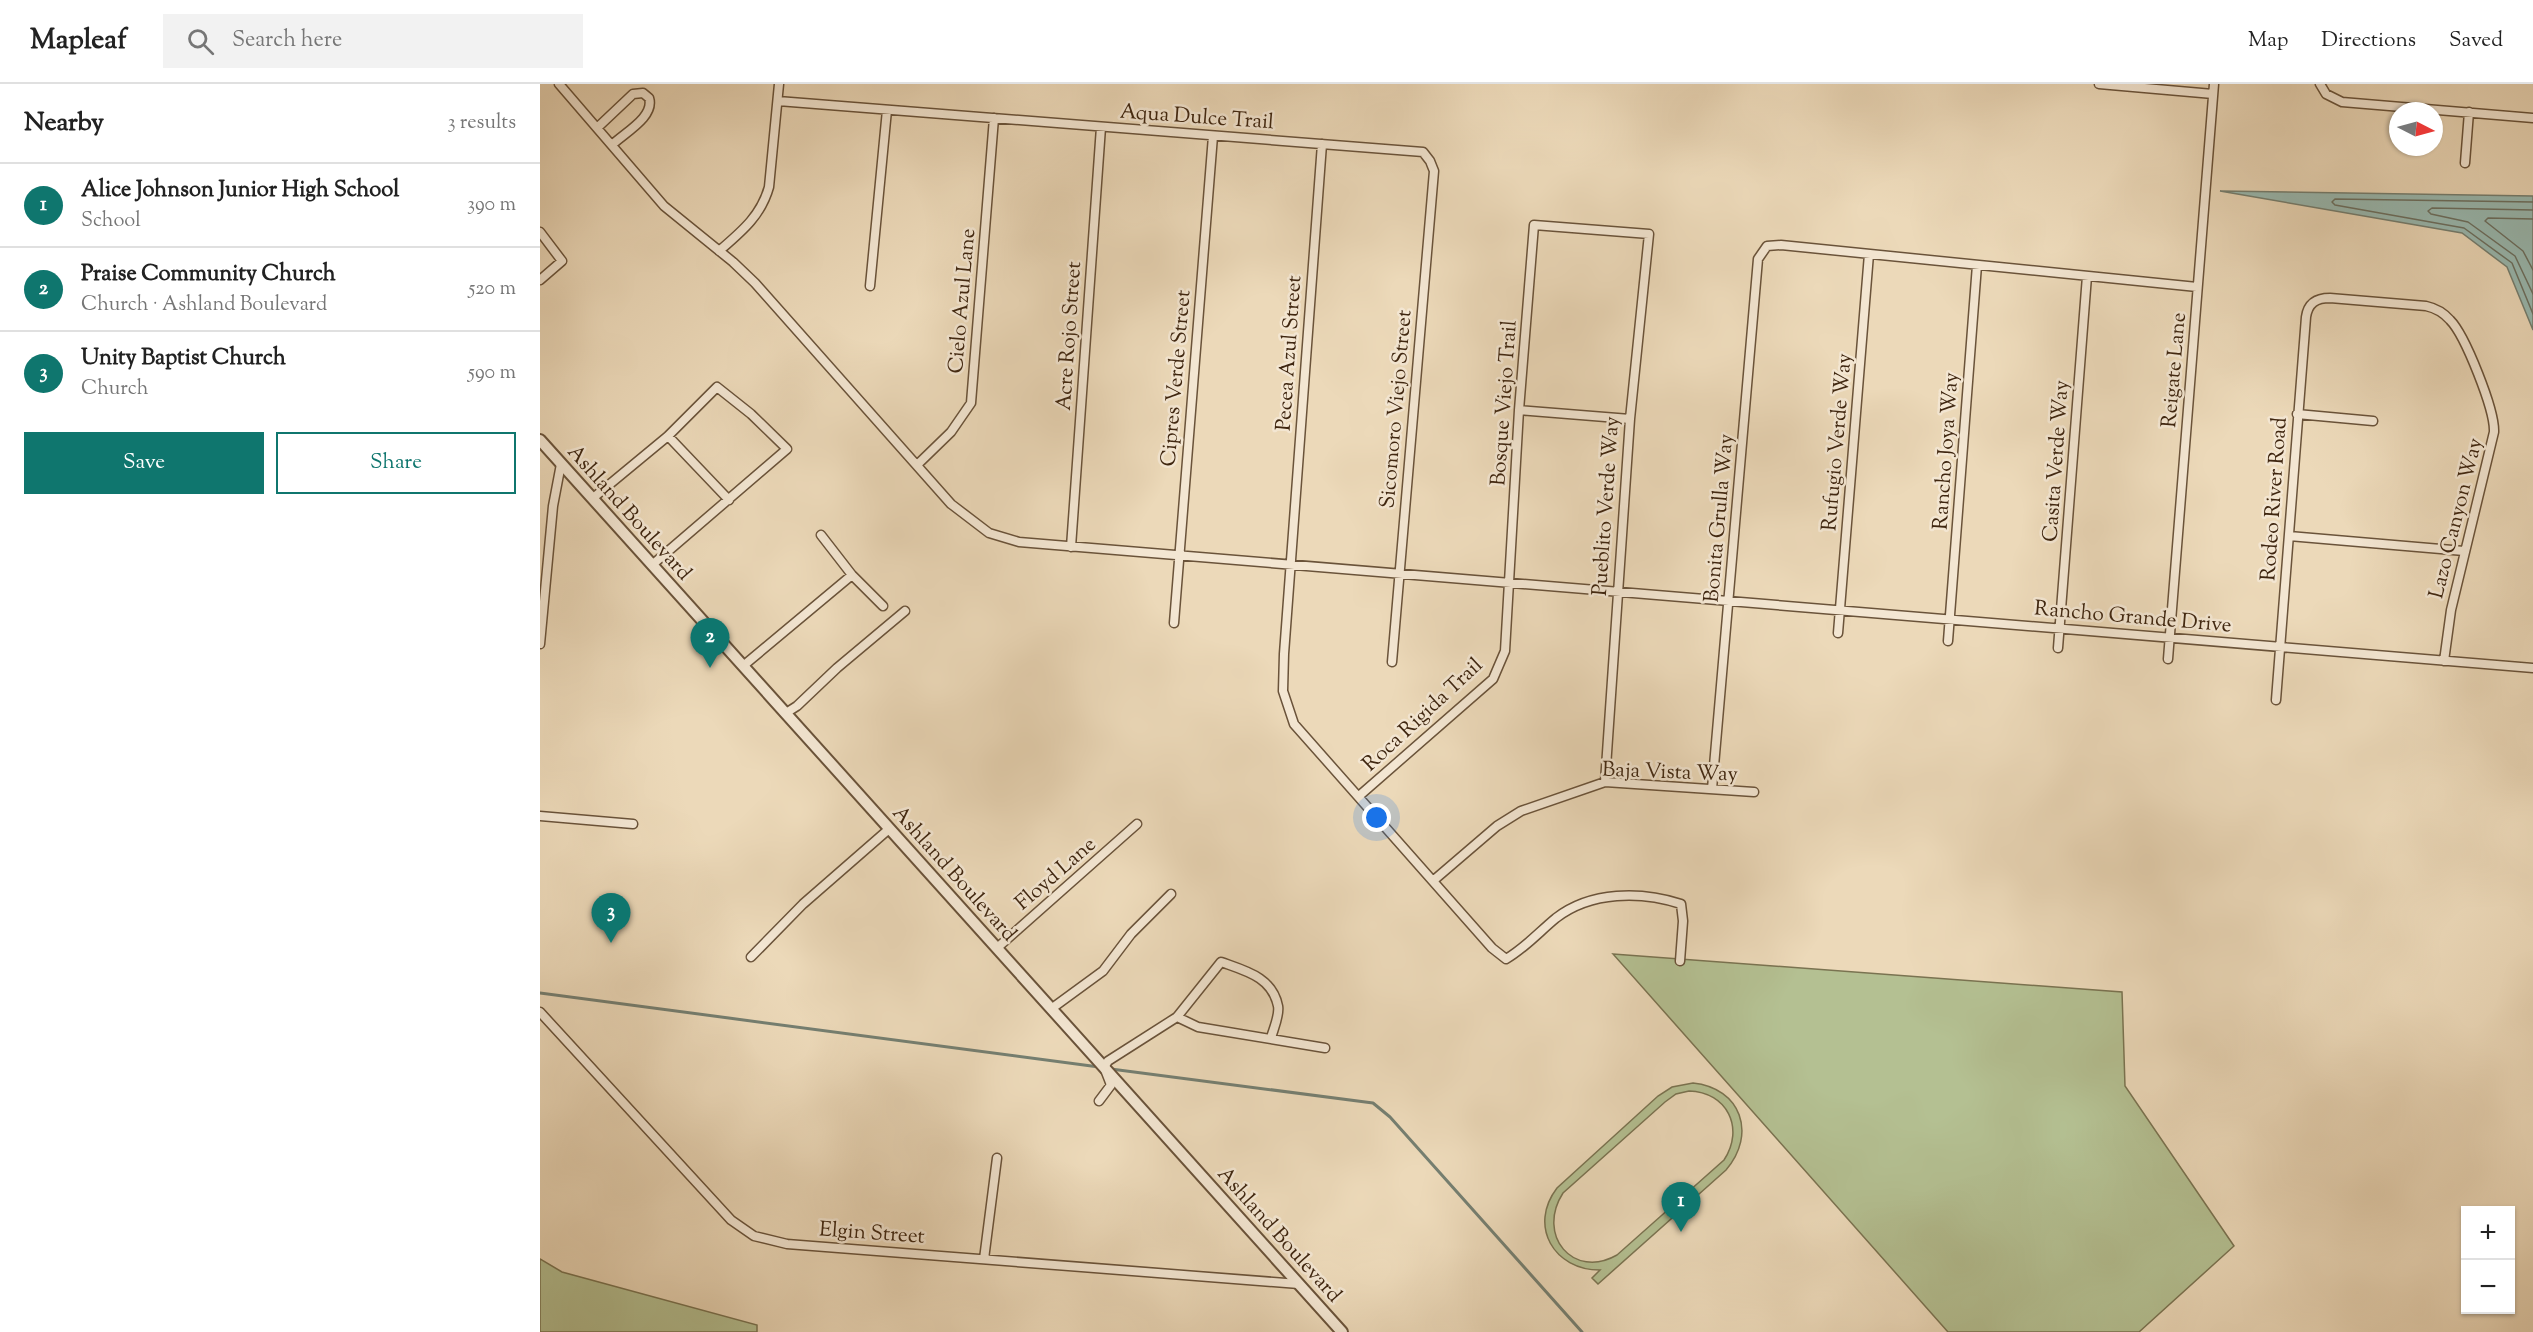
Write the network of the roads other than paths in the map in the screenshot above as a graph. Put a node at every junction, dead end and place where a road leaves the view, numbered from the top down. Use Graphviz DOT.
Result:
graph roads {
  1 [pos="559,84"];
  2 [pos="779,84"];
  3 [pos="2099,84"];
  4 [pos="2214,84"];
  5 [pos="2320,84"];
  6 [pos="2213,94"];
  7 [pos="778,101"];
  8 [pos="886,110"];
  9 [pos="2469,112"];
  10 [pos="994,118"];
  11 [pos="2533,118"];
  12 [pos="1101,127"];
  13 [pos="597,128"];
  14 [pos="1213,136"];
  15 [pos="1322,144"];
  16 [pos="612,145"];
  17 [pos="1430,161"];
  18 [pos="2465,163"];
  19 [pos="1534,225"];
  20 [pos="540,232"];
  21 [pos="719,251"];
  22 [pos="1869,254"];
  23 [pos="1977,265"];
  24 [pos="2087,276"];
  25 [pos="540,280"];
  26 [pos="870,286"];
  27 [pos="2197,287"];
  28 [pos="2313,302"];
  29 [pos="1519,410"];
  30 [pos="2297,414"];
  31 [pos="1630,419"];
  32 [pos="2373,421"];
  33 [pos="668,436"];
  34 [pos="540,440"];
  35 [pos="561,464"];
  36 [pos="916,465"];
  37 [pos="592,498"];
  38 [pos="729,500"];
  39 [pos="821,536"];
  40 [pos="2289,536"];
  41 [pos="1071,547"];
  42 [pos="2464,551"];
  43 [pos="1179,556"];
  44 [pos="652,565"];
  45 [pos="1289,566"];
  46 [pos="1399,574"];
  47 [pos="852,575"];
  48 [pos="1509,583"];
  49 [pos="1617,591"];
  50 [pos="1730,601"];
  51 [pos="883,606"];
  52 [pos="1840,609"];
  53 [pos="905,611"];
  54 [pos="1950,618"];
  55 [pos="1174,623"];
  56 [pos="2060,627"];
  57 [pos="1838,633"];
  58 [pos="2170,636"];
  59 [pos="1948,641"];
  60 [pos="540,644"];
  61 [pos="2280,646"];
  62 [pos="2058,648"];
  63 [pos="2168,659"];
  64 [pos="2444,661"];
  65 [pos="1392,662"];
  66 [pos="743,666"];
  67 [pos="2533,668"];
  68 [pos="2276,700"];
  69 [pos="786,714"];
  70 [pos="1605,782"];
  71 [pos="1712,789"];
  72 [pos="1754,792"];
  73 [pos="1359,796"];
  74 [pos="540,816"];
  75 [pos="633,824"];
  76 [pos="1137,824"];
  77 [pos="889,829"];
  78 [pos="1434,880"];
  79 [pos="1171,894"];
  80 [pos="997,948"];
  81 [pos="751,957"];
  82 [pos="1680,961"];
  83 [pos="1051,1009"];
  84 [pos="540,1012"];
  85 [pos="1177,1017"];
  86 [pos="1271,1038"];
  87 [pos="1325,1048"];
  88 [pos="1104,1068"];
  89 [pos="1099,1101"];
  90 [pos="997,1158"];
  91 [pos="984,1259"];
  92 [pos="1299,1284"];
  93 [pos="1342,1332"];
  1 -- 13 [label="street, Rancho Grande Drive"];
  2 -- 7 [label="street"];
  3 -- 6 [label="street"];
  4 -- 6 [label="street, Reigate Lane"];
  5 -- 9 [label="street"];
  6 -- 27 [label="street, Reigate Lane"];
  7 -- 8 [label="street, Aqua Dulce Trail"];
  7 -- 21 [label="street"];
  8 -- 10 [label="street, Aqua Dulce Trail"];
  8 -- 26 [label="street"];
  9 -- 11 [label="street"];
  9 -- 18 [label="street"];
  10 -- 12 [label="street, Aqua Dulce Trail"];
  10 -- 36 [label="street, Cielo Azul Lane"];
  12 -- 14 [label="street, Aqua Dulce Trail"];
  12 -- 41 [label="street, Acre Rojo Street"];
  13 -- 16 [label="street, Rancho Grande Drive"];
  13 -- 16 [label="street"];
  14 -- 15 [label="street, Aqua Dulce Trail"];
  14 -- 43 [label="street, Cipres Verde Street"];
  15 -- 17 [label="street, Aqua Dulce Trail"];
  15 -- 45 [label="street, Pecea Azul Street"];
  16 -- 21 [label="street, Rancho Grande Drive"];
  17 -- 46 [label="street, Sicomoro Viejo Street"];
  19 -- 29 [label="street, Bosque Viejo Trail"];
  19 -- 31 [label="street, Pueblito Verde Way"];
  20 -- 25 [label="street"];
  21 -- 36 [label="street, Rancho Grande Drive"];
  22 -- 23 [label="street"];
  22 -- 50 [label="street, Bonita Grulla Way"];
  22 -- 52 [label="street, Rufugio Verde Way"];
  23 -- 24 [label="street"];
  23 -- 54 [label="street, Rancho Joya Way"];
  24 -- 27 [label="street"];
  24 -- 56 [label="street, Casita Verde Way"];
  27 -- 58 [label="street, Reigate Lane"];
  28 -- 30 [label="street, Rodeo River Road"];
  28 -- 42 [label="street, Lazo Canyon Way"];
  29 -- 31 [label="street"];
  29 -- 48 [label="street, Bosque Viejo Trail"];
  30 -- 32 [label="street"];
  30 -- 40 [label="street, Rodeo River Road"];
  31 -- 49 [label="street, Pueblito Verde Way"];
  33 -- 37 [label="street"];
  33 -- 38 [label="street"];
  33 -- 38 [label="street"];
  34 -- 35 [label="street, Ashland Boulevard"];
  35 -- 37 [label="street, Ashland Boulevard"];
  35 -- 60 [label="street"];
  36 -- 41 [label="street, Rancho Grande Drive"];
  37 -- 44 [label="street, Ashland Boulevard"];
  38 -- 44 [label="street"];
  39 -- 47 [label="street"];
  40 -- 42 [label="street"];
  40 -- 61 [label="street, Rodeo River Road"];
  41 -- 43 [label="street, Rancho Grande Drive"];
  42 -- 64 [label="street, Lazo Canyon Way"];
  43 -- 45 [label="street, Rancho Grande Drive"];
  43 -- 55 [label="street, Cipres Verde Street"];
  44 -- 66 [label="street, Ashland Boulevard"];
  45 -- 46 [label="street, Rancho Grande Drive"];
  45 -- 73 [label="street, Pecea Azul Street"];
  46 -- 48 [label="street, Rancho Grande Drive"];
  46 -- 65 [label="street, Sicomoro Viejo Street"];
  47 -- 51 [label="street"];
  47 -- 66 [label="street"];
  48 -- 49 [label="street, Rancho Grande Drive"];
  48 -- 73 [label="street, Roca Rigida Trail"];
  49 -- 50 [label="street, Rancho Grande Drive"];
  49 -- 70 [label="street, Pueblito Verde Way"];
  50 -- 52 [label="street, Rancho Grande Drive"];
  50 -- 71 [label="street, Bonita Grulla Way"];
  52 -- 54 [label="street, Rancho Grande Drive"];
  52 -- 57 [label="street, Rufugio Verde Way"];
  53 -- 69 [label="street"];
  54 -- 56 [label="street, Rancho Grande Drive"];
  54 -- 59 [label="street, Rancho Joya Way"];
  56 -- 58 [label="street, Rancho Grande Drive"];
  56 -- 62 [label="street, Casita Verde Way"];
  58 -- 61 [label="street, Rancho Grande Drive"];
  58 -- 63 [label="street, Reigate Lane"];
  61 -- 64 [label="street, Rancho Grande Drive"];
  61 -- 68 [label="street, Rodeo River Road"];
  64 -- 67 [label="street, Rancho Grande Drive"];
  66 -- 69 [label="street, Ashland Boulevard"];
  69 -- 77 [label="street, Ashland Boulevard"];
  70 -- 71 [label="street, Baja Vista Way"];
  70 -- 78 [label="street, Baja Vista Way"];
  71 -- 72 [label="street, Baja Vista Way"];
  73 -- 78 [label="street, Pecea Azul Street"];
  74 -- 75 [label="street"];
  76 -- 80 [label="street, Floyd Lane"];
  77 -- 80 [label="street, Ashland Boulevard"];
  77 -- 81 [label="street"];
  78 -- 82 [label="street, Pecea Azul Street"];
  79 -- 83 [label="street"];
  80 -- 83 [label="street, Ashland Boulevard"];
  83 -- 88 [label="street, Ashland Boulevard"];
  84 -- 91 [label="street, Elgin Street"];
  85 -- 86 [label="street"];
  85 -- 86 [label="street"];
  85 -- 88 [label="street"];
  86 -- 87 [label="street"];
  88 -- 89 [label="street"];
  88 -- 92 [label="street, Ashland Boulevard"];
  90 -- 91 [label="street"];
  91 -- 92 [label="street, Elgin Street"];
  92 -- 93 [label="street, Ashland Boulevard"];
}
